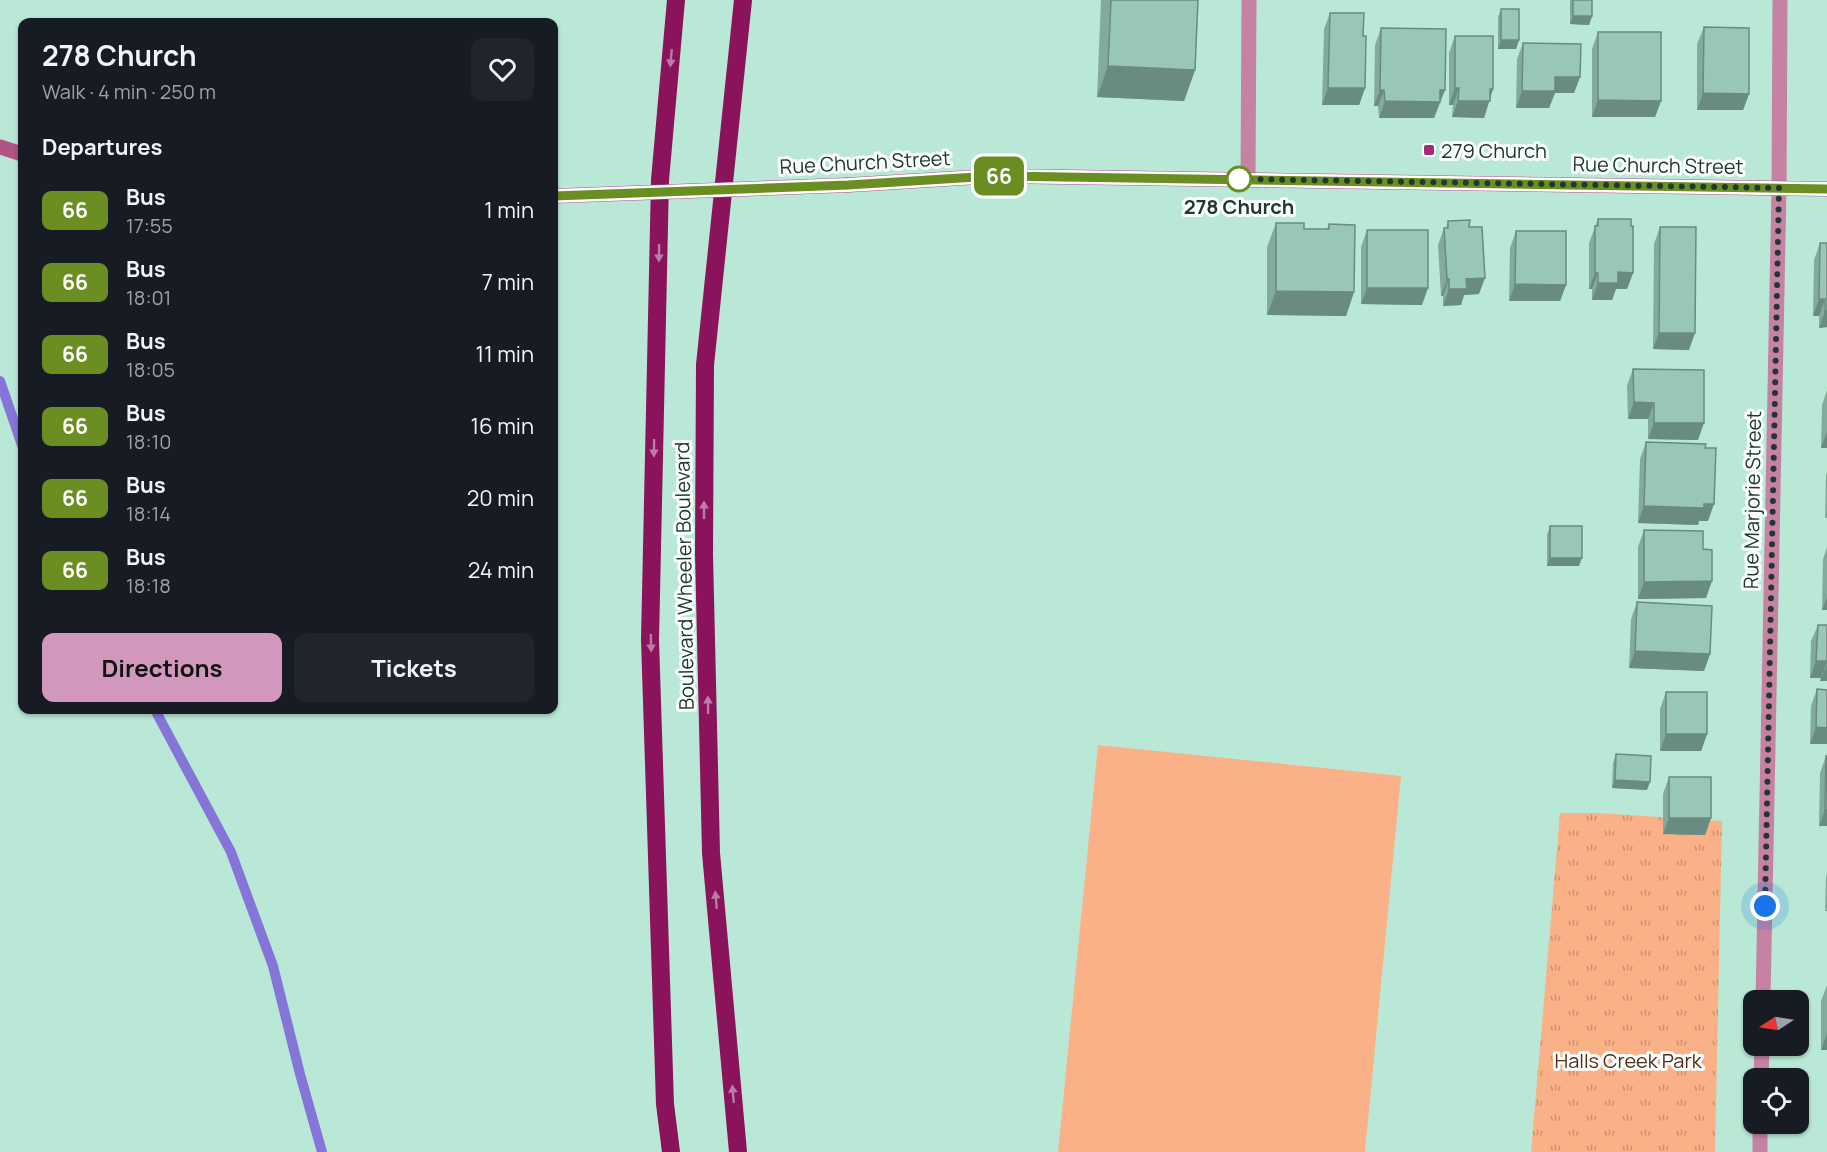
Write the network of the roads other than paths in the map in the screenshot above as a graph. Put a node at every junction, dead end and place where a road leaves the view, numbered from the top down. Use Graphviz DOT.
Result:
graph roads {
  1 [pos="676,0"];
  2 [pos="743,0"];
  3 [pos="1249,0"];
  4 [pos="1780,0"];
  5 [pos="0,147"];
  6 [pos="18,153"];
  7 [pos="1248,179"];
  8 [pos="1779,188"];
  9 [pos="1827,189"];
  10 [pos="558,196"];
  11 [pos="1763,990"];
  12 [pos="665,1104"];
  13 [pos="1760,1134"];
  14 [pos="666,1152"];
  15 [pos="671,1152"];
  16 [pos="738,1152"];
  17 [pos="1760,1152"];
  1 -- 12 [label="highway, Boulevard Wheeler Boulevard, one-way"];
  16 -- 2 [label="highway, Boulevard Wheeler Boulevard, one-way"];
  3 -- 7 [label="street"];
  4 -- 8 [label="street, Rue Marjorie Street"];
  5 -- 6 [label="street"];
  7 -- 8 [label="street, Rue Church Street"];
  7 -- 10 [label="street, Rue Church Street, bridge"];
  8 -- 9 [label="street, Rue Church Street"];
  8 -- 11 [label="street, Rue Marjorie Street"];
  12 -- 14 [label="highway"];
  12 -- 15 [label="highway, Boulevard Wheeler Boulevard"];
  13 -- 17 [label="street"];
}
